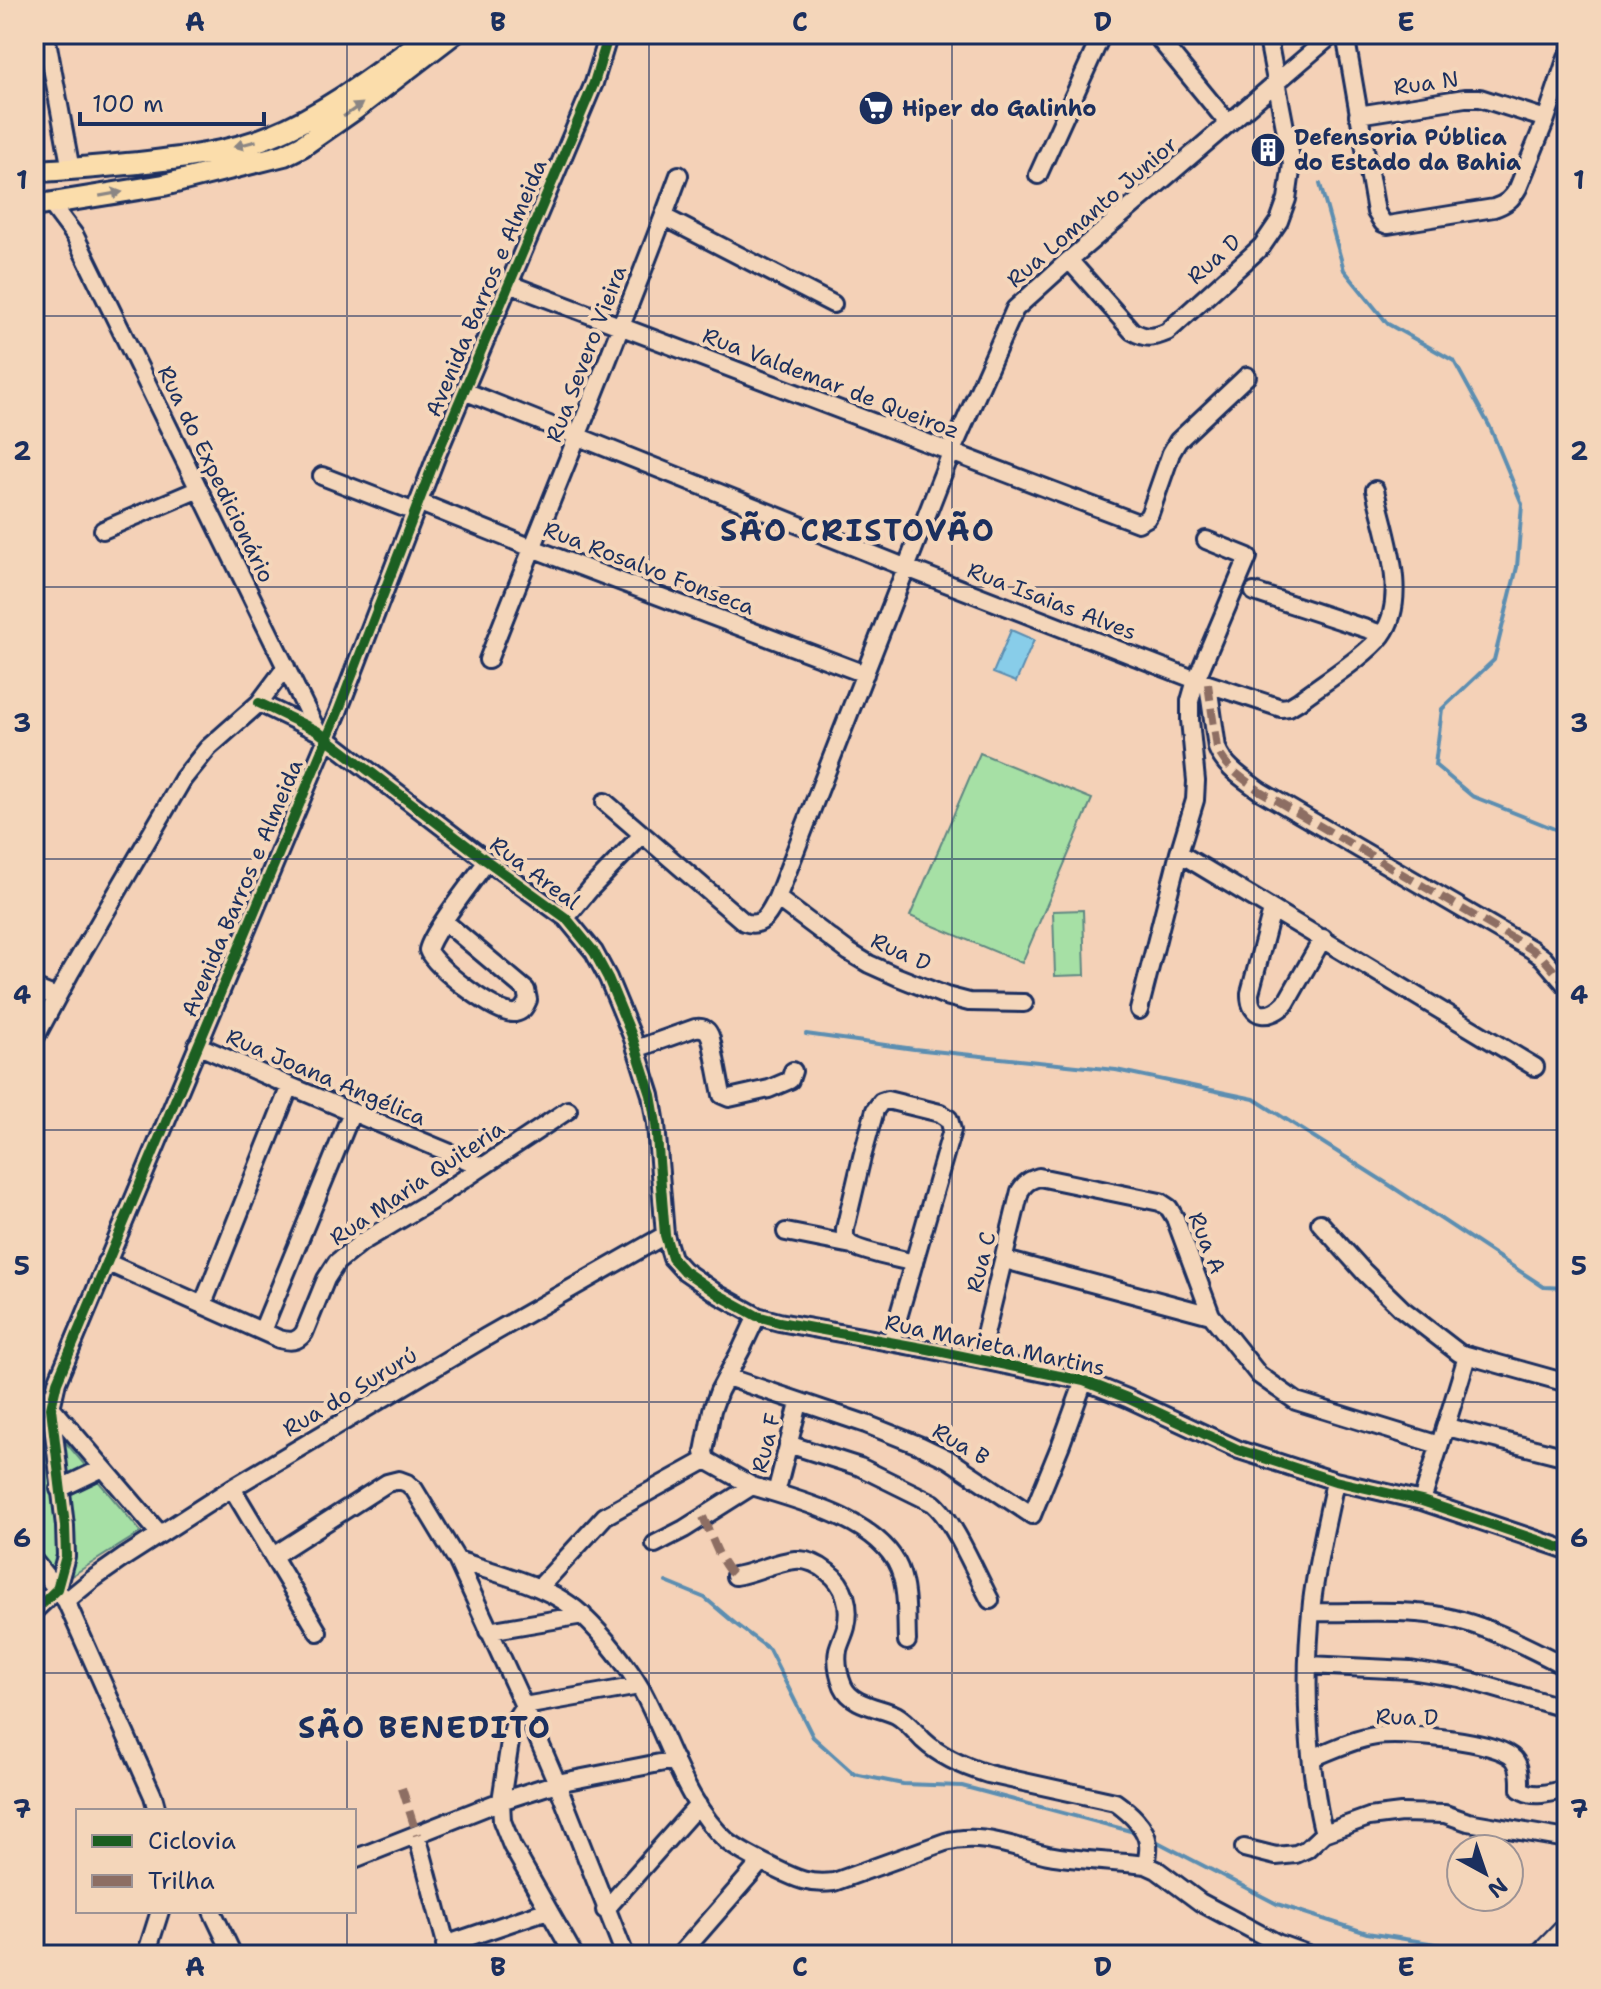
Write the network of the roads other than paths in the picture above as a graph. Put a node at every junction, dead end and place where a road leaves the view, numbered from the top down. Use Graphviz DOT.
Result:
graph roads {
  1 [pos="431,34"];
  2 [pos="453,34"];
  3 [pos="609,34"];
  4 [pos="1102,34"];
  5 [pos="1155,34"];
  6 [pos="1267,34"];
  7 [pos="1333,34"];
  8 [pos="1345,34"];
  9 [pos="43,39"];
  10 [pos="1566,62"];
  11 [pos="1276,83"];
  12 [pos="1358,115"];
  13 [pos="1546,119"];
  14 [pos="1228,123"];
  15 [pos="293,126"];
  16 [pos="302,146"];
  17 [pos="71,170"];
  18 [pos="34,171"];
  19 [pos="679,175"];
  20 [pos="1038,175"];
  21 [pos="76,200"];
  22 [pos="42,205"];
  23 [pos="664,217"];
  24 [pos="75,236"];
  25 [pos="1069,260"];
  26 [pos="509,284"];
  27 [pos="833,304"];
  28 [pos="621,326"];
  29 [pos="1247,376"];
  30 [pos="464,391"];
  31 [pos="578,437"];
  32 [pos="951,453"];
  33 [pos="322,476"];
  34 [pos="199,489"];
  35 [pos="1375,490"];
  36 [pos="416,507"];
  37 [pos="103,530"];
  38 [pos="1206,540"];
  39 [pos="532,548"];
  40 [pos="907,568"];
  41 [pos="1254,592"];
  42 [pos="1382,634"];
  43 [pos="488,660"];
  44 [pos="286,667"];
  45 [pos="865,674"];
  46 [pos="1202,682"];
  47 [pos="259,703"];
  48 [pos="322,735"];
  49 [pos="605,802"];
  50 [pos="642,835"];
  51 [pos="1179,853"];
  52 [pos="487,861"];
  53 [pos="777,898"];
  54 [pos="1272,910"];
  55 [pos="566,918"];
  56 [pos="444,921"];
  57 [pos="1323,938"];
  58 [pos="1567,986"];
  59 [pos="34,988"];
  60 [pos="56,997"];
  61 [pos="1024,1003"];
  62 [pos="1139,1010"];
  63 [pos="34,1040"];
  64 [pos="197,1045"];
  65 [pos="636,1049"];
  66 [pos="1535,1067"];
  67 [pos="793,1071"];
  68 [pos="290,1086"];
  69 [pos="568,1110"];
  70 [pos="352,1112"];
  71 [pos="481,1166"];
  72 [pos="1030,1180"];
  73 [pos="1320,1223"];
  74 [pos="786,1232"];
  75 [pos="665,1235"];
  76 [pos="852,1245"];
  77 [pos="1005,1260"];
  78 [pos="106,1262"];
  79 [pos="914,1263"];
  80 [pos="203,1304"];
  81 [pos="1211,1315"];
  82 [pos="757,1316"];
  83 [pos="262,1331"];
  84 [pos="891,1342"];
  85 [pos="1467,1356"];
  86 [pos="979,1359"];
  87 [pos="727,1377"];
  88 [pos="1084,1381"];
  89 [pos="1567,1383"];
  90 [pos="34,1387"];
  91 [pos="799,1403"];
  92 [pos="51,1408"];
  93 [pos="1447,1427"];
  94 [pos="788,1444"];
  95 [pos="1439,1445"];
  96 [pos="1567,1457"];
  97 [pos="706,1460"];
  98 [pos="103,1468"];
  99 [pos="1335,1481"];
  100 [pos="752,1486"];
  101 [pos="232,1488"];
  102 [pos="59,1489"];
  103 [pos="776,1493"];
  104 [pos="1422,1501"];
  105 [pos="159,1533"];
  106 [pos="655,1544"];
  107 [pos="1567,1550"];
  108 [pos="273,1556"];
  109 [pos="457,1560"];
  110 [pos="34,1561"];
  111 [pos="735,1576"];
  112 [pos="539,1588"];
  113 [pos="62,1595"];
  114 [pos="990,1600"];
  115 [pos="34,1611"];
  116 [pos="1311,1612"];
  117 [pos="583,1615"];
  118 [pos="488,1631"];
  119 [pos="318,1632"];
  120 [pos="907,1641"];
  121 [pos="1309,1665"];
  122 [pos="1567,1667"];
  123 [pos="639,1686"];
  124 [pos="524,1706"];
  125 [pos="1567,1709"];
  126 [pos="1312,1758"];
  127 [pos="675,1760"];
  128 [pos="557,1783"];
  129 [pos="1567,1789"];
  130 [pos="501,1801"];
  131 [pos="698,1805"];
  132 [pos="157,1806"];
  133 [pos="1324,1833"];
  134 [pos="417,1835"];
  135 [pos="1567,1839"];
  136 [pos="1244,1848"];
  137 [pos="356,1858"];
  138 [pos="761,1862"];
  139 [pos="1146,1865"];
  140 [pos="548,1910"];
  141 [pos="605,1910"];
  142 [pos="159,1913"];
  143 [pos="215,1913"];
  144 [pos="1567,1924"];
  145 [pos="447,1950"];
  146 [pos="146,1955"];
  147 [pos="233,1955"];
  148 [pos="574,1955"];
  149 [pos="625,1955"];
  150 [pos="680,1955"];
  151 [pos="1310,1955"];
  152 [pos="1537,1955"];
  1 -- 15 [label="main road"];
  16 -- 2 [label="main road, one-way"];
  3 -- 26 [label="street, Avenida Barros e Almeida"];
  4 -- 20 [label="street"];
  5 -- 14 [label="street"];
  6 -- 11 [label="street, Rua D"];
  7 -- 11 [label="street, Rua Lomanto Junior"];
  8 -- 12 [label="street"];
  9 -- 17 [label="street"];
  10 -- 13 [label="street"];
  11 -- 14 [label="street, Rua Lomanto Junior"];
  11 -- 25 [label="street, Rua D"];
  12 -- 13 [label="street, Rua N"];
  12 -- 13 [label="street"];
  14 -- 25 [label="street, Rua Lomanto Junior"];
  15 -- 16 [label="main road"];
  15 -- 17 [label="main road, one-way"];
  21 -- 16 [label="main road, one-way"];
  17 -- 18 [label="main road"];
  19 -- 23 [label="street, Rua Severo Vieira"];
  21 -- 22 [label="main road"];
  21 -- 24 [label="street, Rua do Expedicionário"];
  22 -- 24 [label="street, Rua do Expedicionário"];
  23 -- 27 [label="street"];
  23 -- 28 [label="street, Rua Severo Vieira"];
  24 -- 34 [label="street, Rua do Expedicionário"];
  25 -- 32 [label="street, Rua Lomanto Junior"];
  26 -- 28 [label="street, Rua Valdemar de Queiroz"];
  26 -- 30 [label="street, Avenida Barros e Almeida"];
  28 -- 31 [label="street, Rua Severo Vieira"];
  28 -- 32 [label="street, Rua Valdemar de Queiroz"];
  29 -- 32 [label="street, Rua Valdemar de Queiroz"];
  30 -- 31 [label="street, Rua Isaias Alves"];
  30 -- 36 [label="street, Avenida Barros e Almeida"];
  31 -- 39 [label="street, Rua Severo Vieira"];
  31 -- 40 [label="street, Rua Isaias Alves"];
  32 -- 40 [label="street, Rua Lomanto Junior"];
  33 -- 36 [label="street, Rua Rosalvo Fonseca"];
  34 -- 37 [label="street"];
  34 -- 44 [label="street, Rua do Expedicionário"];
  35 -- 42 [label="street, Rua Isaias Alves"];
  36 -- 39 [label="street, Rua Rosalvo Fonseca"];
  36 -- 48 [label="street, Avenida Barros e Almeida"];
  38 -- 46 [label="street"];
  39 -- 43 [label="street, Rua Severo Vieira"];
  39 -- 45 [label="street, Rua Rosalvo Fonseca"];
  40 -- 45 [label="street, Rua Lomanto Junior"];
  40 -- 46 [label="street, Rua Isaias Alves"];
  41 -- 42 [label="street"];
  42 -- 46 [label="street, Rua Isaias Alves"];
  44 -- 47 [label="street"];
  44 -- 48 [label="street, Rua do Expedicionário"];
  45 -- 53 [label="street, Rua Lomanto Junior"];
  46 -- 51 [label="street"];
  46 -- 58 [label="street"];
  47 -- 48 [label="street"];
  47 -- 60 [label="street"];
  48 -- 52 [label="street, Rua Areal"];
  48 -- 64 [label="street, Avenida Barros e Almeida"];
  49 -- 50 [label="street"];
  50 -- 53 [label="street, Rua Lomanto Junior"];
  50 -- 55 [label="street"];
  51 -- 54 [label="street"];
  51 -- 62 [label="street"];
  52 -- 55 [label="street, Rua Areal"];
  52 -- 56 [label="street"];
  53 -- 61 [label="street, Rua D"];
  54 -- 57 [label="street"];
  54 -- 57 [label="street"];
  55 -- 65 [label="street, Rua Areal"];
  56 -- 56 [label="street"];
  57 -- 66 [label="street"];
  59 -- 60 [label="street"];
  60 -- 63 [label="street"];
  64 -- 68 [label="street, Rua Joana Angélica"];
  64 -- 78 [label="street, Avenida Barros e Almeida"];
  65 -- 67 [label="street"];
  65 -- 75 [label="street, Rua Areal"];
  68 -- 70 [label="street, Rua Joana Angélica"];
  68 -- 80 [label="street"];
  69 -- 71 [label="street, Rua Maria Quiteria"];
  70 -- 71 [label="street, Rua Joana Angélica"];
  70 -- 83 [label="street"];
  71 -- 83 [label="street, Rua Maria Quiteria"];
  72 -- 77 [label="street, Rua C"];
  72 -- 81 [label="street, Rua A"];
  73 -- 85 [label="street"];
  74 -- 76 [label="street"];
  75 -- 82 [label="street, Rua Marieta Martins"];
  75 -- 101 [label="street, Rua do Sururú"];
  76 -- 79 [label="street"];
  76 -- 79 [label="street"];
  77 -- 81 [label="street"];
  77 -- 86 [label="street, Rua C"];
  78 -- 80 [label="street, Rua Maria Quiteria"];
  78 -- 92 [label="street, Avenida Barros e Almeida"];
  79 -- 84 [label="street"];
  80 -- 83 [label="street, Rua Maria Quiteria"];
  81 -- 95 [label="street, Rua A"];
  82 -- 84 [label="street, Rua Marieta Martins"];
  82 -- 87 [label="street"];
  84 -- 86 [label="street, Rua Marieta Martins"];
  85 -- 89 [label="street"];
  85 -- 93 [label="street"];
  86 -- 88 [label="street, Rua Marieta Martins"];
  87 -- 91 [label="street, Rua B"];
  87 -- 97 [label="street"];
  88 -- 91 [label="street, Rua B"];
  88 -- 99 [label="street, Rua Marieta Martins"];
  90 -- 92 [label="street"];
  91 -- 94 [label="street, Rua F"];
  92 -- 98 [label="street"];
  92 -- 102 [label="street, Avenida Barros e Almeida"];
  93 -- 95 [label="street"];
  93 -- 96 [label="street"];
  94 -- 103 [label="street, Rua F"];
  94 -- 114 [label="street"];
  95 -- 104 [label="street"];
  97 -- 100 [label="street"];
  97 -- 112 [label="street"];
  98 -- 102 [label="street"];
  98 -- 105 [label="street"];
  99 -- 104 [label="street, Rua Marieta Martins"];
  99 -- 116 [label="street"];
  100 -- 103 [label="street"];
  100 -- 106 [label="street"];
  101 -- 105 [label="street, Rua do Sururú"];
  101 -- 108 [label="street"];
  102 -- 113 [label="street, Avenida Barros e Almeida"];
  103 -- 120 [label="street"];
  104 -- 107 [label="street, Rua Marieta Martins"];
  105 -- 113 [label="street, Rua do Sururú"];
  108 -- 109 [label="street"];
  108 -- 119 [label="street"];
  109 -- 112 [label="street"];
  109 -- 118 [label="street"];
  110 -- 113 [label="street"];
  111 -- 139 [label="street"];
  112 -- 117 [label="street"];
  113 -- 115 [label="street, Rua do Sururú"];
  113 -- 132 [label="street"];
  116 -- 121 [label="street"];
  116 -- 122 [label="street"];
  117 -- 118 [label="street"];
  117 -- 123 [label="street"];
  118 -- 124 [label="street"];
  121 -- 125 [label="street"];
  121 -- 126 [label="street"];
  123 -- 124 [label="street"];
  123 -- 127 [label="street"];
  124 -- 128 [label="street"];
  124 -- 130 [label="street"];
  126 -- 129 [label="street, Rua D"];
  126 -- 133 [label="street"];
  127 -- 128 [label="street"];
  127 -- 131 [label="street"];
  128 -- 130 [label="street"];
  128 -- 141 [label="street"];
  130 -- 134 [label="street"];
  130 -- 140 [label="street"];
  131 -- 138 [label="street"];
  131 -- 141 [label="street"];
  133 -- 135 [label="street"];
  133 -- 136 [label="street"];
  134 -- 137 [label="street"];
  134 -- 145 [label="street"];
  138 -- 139 [label="street"];
  138 -- 150 [label="street"];
  139 -- 151 [label="street"];
  140 -- 145 [label="street"];
  140 -- 148 [label="street"];
  141 -- 149 [label="street"];
  142 -- 146 [label="street"];
  143 -- 147 [label="street"];
  144 -- 152 [label="street"];
}
